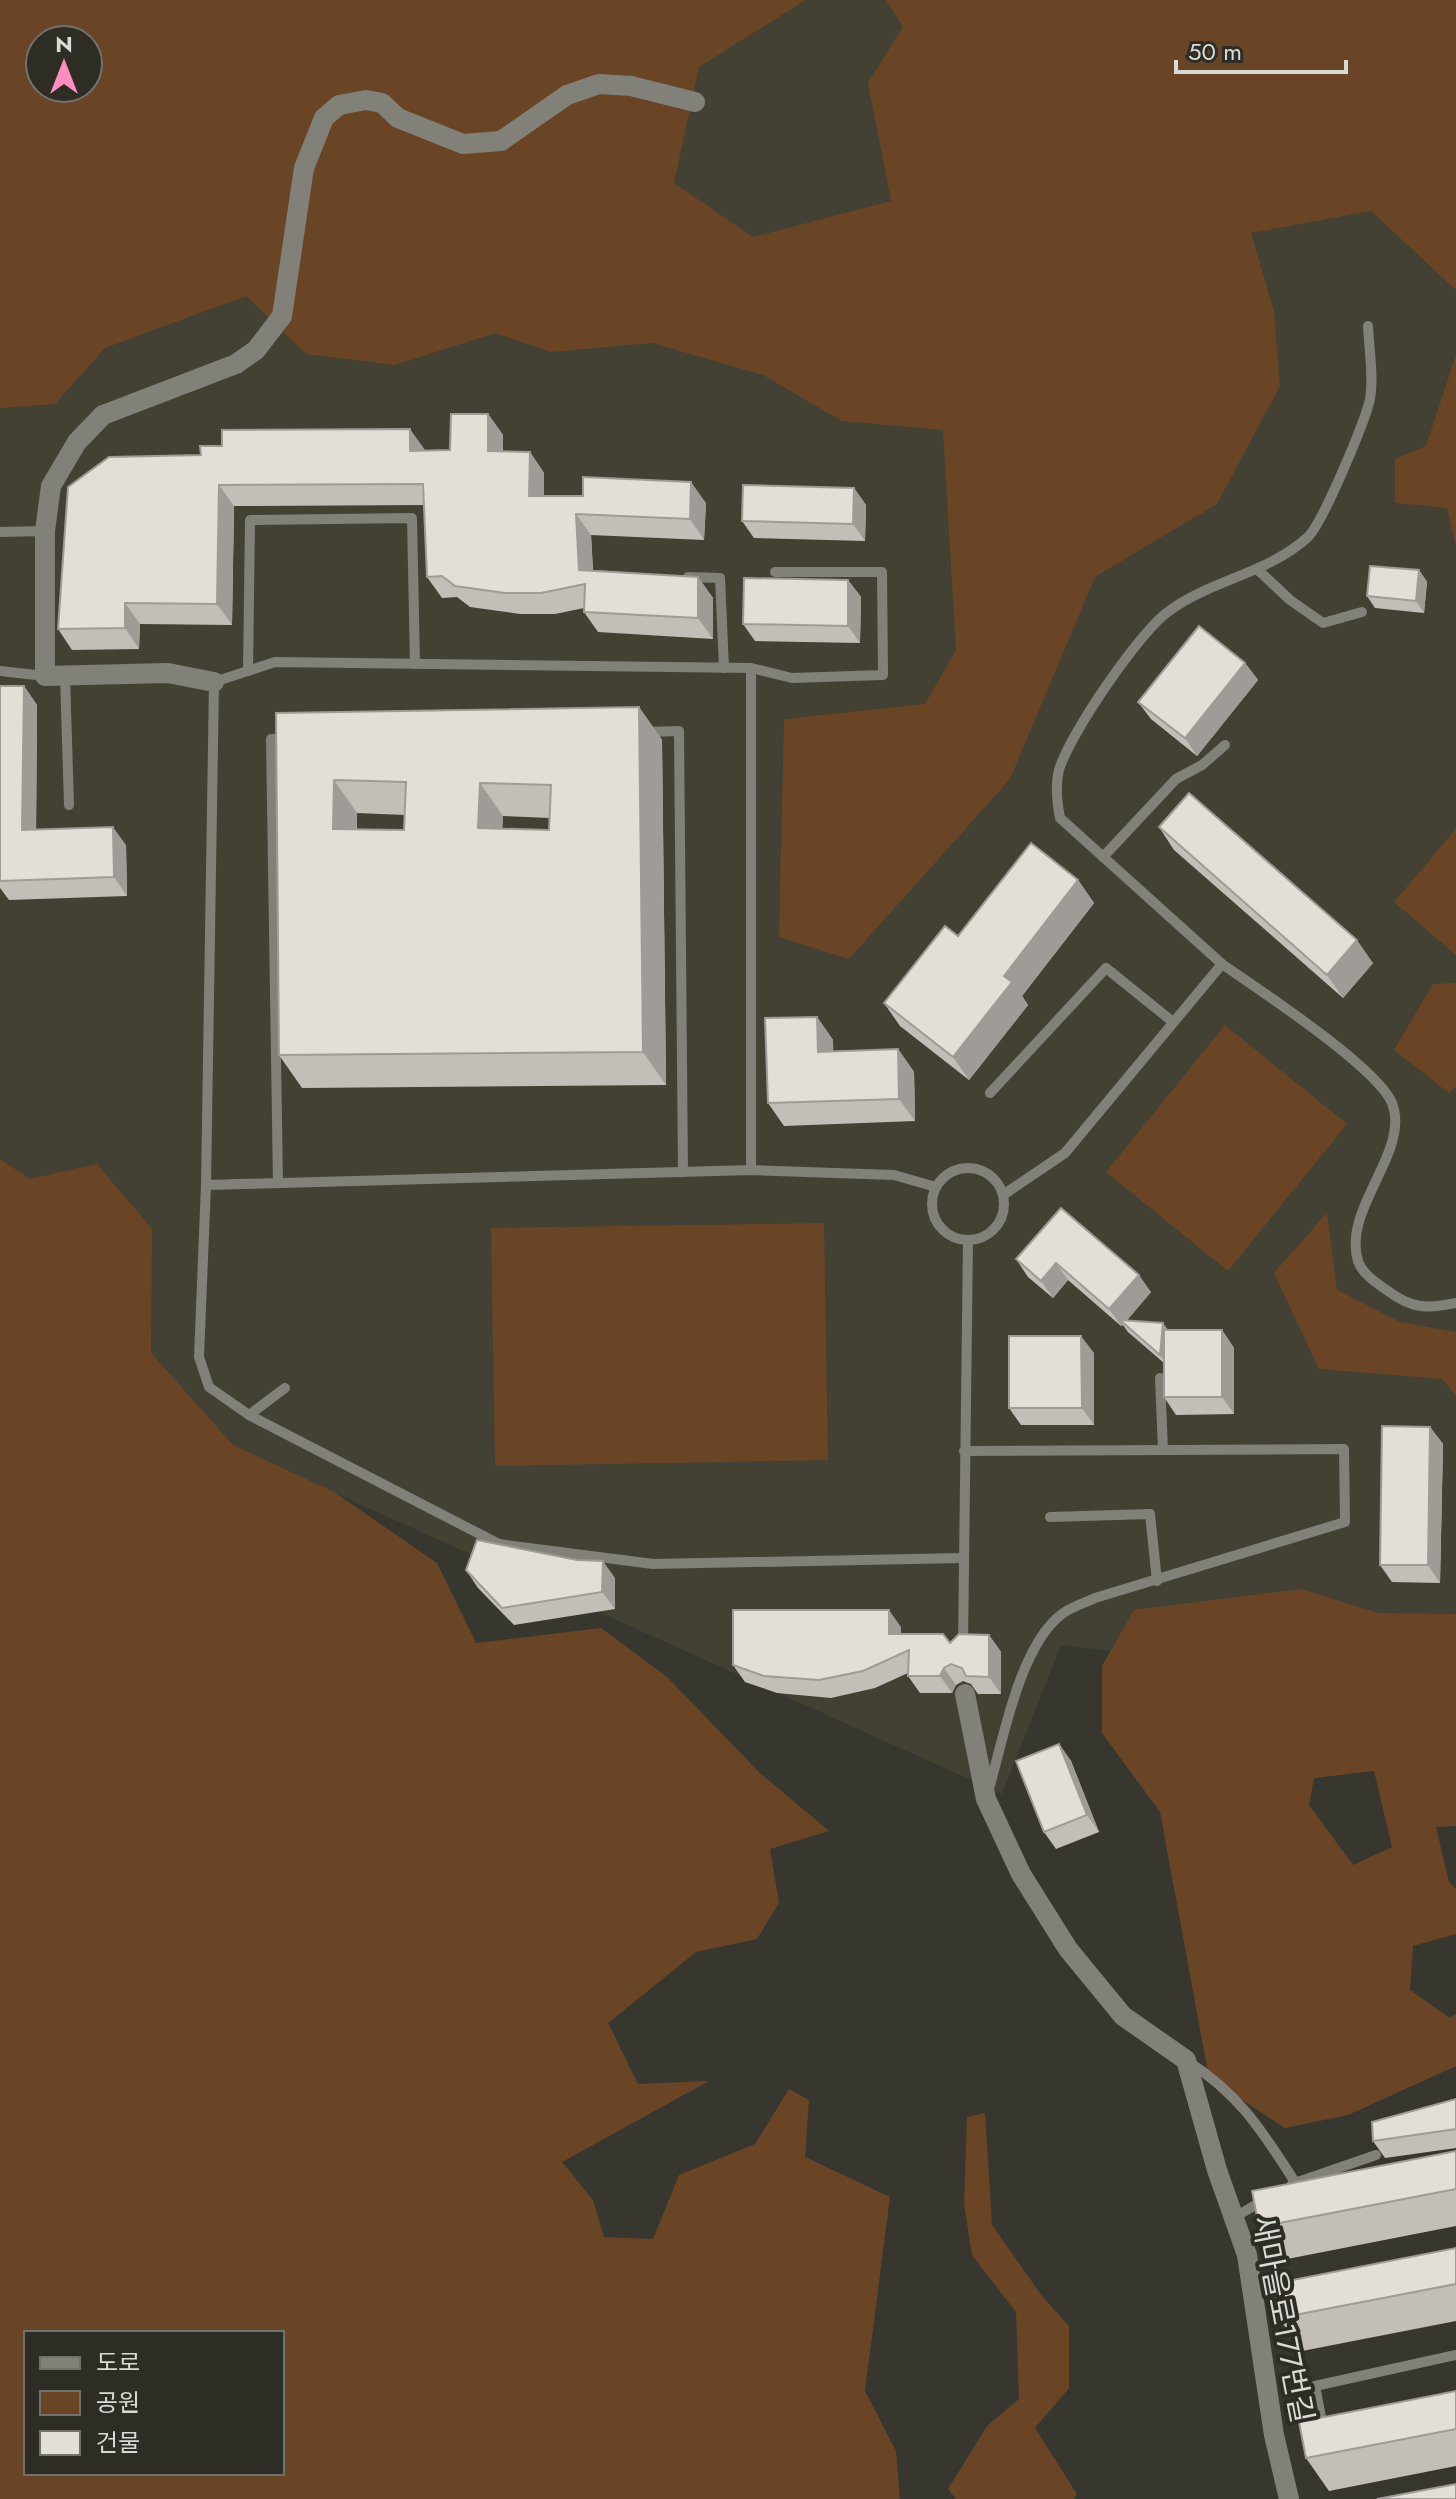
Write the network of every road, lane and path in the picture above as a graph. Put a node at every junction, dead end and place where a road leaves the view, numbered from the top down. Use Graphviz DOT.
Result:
graph roads {
  1 [pos="695,102"];
  2 [pos="1368,326"];
  3 [pos="45,531"];
  4 [pos="0,532"];
  5 [pos="1257,569"];
  6 [pos="775,572"];
  7 [pos="673,577"];
  8 [pos="1362,612"];
  9 [pos="415,664"];
  10 [pos="724,668"];
  11 [pos="751,668"];
  12 [pos="0,671"];
  13 [pos="248,671"];
  14 [pos="55,676"];
  15 [pos="214,682"];
  16 [pos="632,732"];
  17 [pos="302,738"];
  18 [pos="1225,745"];
  19 [pos="69,805"];
  20 [pos="1103,857"];
  21 [pos="1222,964"];
  22 [pos="1173,1022"];
  23 [pos="990,1093"];
  24 [pos="751,1170"];
  25 [pos="683,1172"];
  26 [pos="278,1183"];
  27 [pos="206,1185"];
  28 [pos="936,1187"];
  29 [pos="1003,1195"];
  30 [pos="968,1240"];
  31 [pos="1456,1303"];
  32 [pos="1160,1378"];
  33 [pos="285,1388"];
  34 [pos="249,1415"];
  35 [pos="1163,1450"];
  36 [pos="964,1451"];
  37 [pos="1050,1517"];
  38 [pos="962,1558"];
  39 [pos="1157,1581"];
  40 [pos="963,1652"];
  41 [pos="965,1694"];
  42 [pos="986,1799"];
  43 [pos="1186,2060"];
  44 [pos="1376,2155"];
  45 [pos="1295,2182"];
  46 [pos="1283,2189"];
  47 [pos="1271,2196"];
  48 [pos="1235,2217"];
  49 [pos="1456,2355"];
  50 [pos="1337,2419"];
  51 [pos="1289,2499"];
  1 -- 3 [label="street"];
  2 -- 5 [label="lane"];
  3 -- 4 [label="lane"];
  3 -- 14 [label="street"];
  5 -- 8 [label="lane"];
  5 -- 20 [label="lane"];
  6 -- 11 [label="lane"];
  7 -- 10 [label="lane"];
  9 -- 10 [label="lane"];
  9 -- 13 [label="lane"];
  9 -- 13 [label="lane"];
  10 -- 11 [label="lane"];
  11 -- 24 [label="lane"];
  12 -- 14 [label="lane"];
  13 -- 15 [label="lane"];
  14 -- 15 [label="street"];
  14 -- 19 [label="lane"];
  15 -- 27 [label="lane"];
  16 -- 25 [label="lane"];
  17 -- 26 [label="lane"];
  18 -- 20 [label="lane"];
  20 -- 21 [label="lane"];
  21 -- 22 [label="lane"];
  21 -- 31 [label="lane"];
  22 -- 23 [label="lane"];
  22 -- 29 [label="lane"];
  24 -- 25 [label="lane"];
  24 -- 28 [label="lane"];
  25 -- 26 [label="lane"];
  26 -- 27 [label="lane"];
  27 -- 34 [label="lane"];
  28 -- 29 [label="lane"];
  28 -- 30 [label="lane"];
  29 -- 30 [label="lane"];
  30 -- 36 [label="lane"];
  32 -- 35 [label="lane"];
  33 -- 34 [label="lane"];
  34 -- 38 [label="lane"];
  35 -- 36 [label="lane"];
  35 -- 39 [label="lane"];
  36 -- 38 [label="lane"];
  37 -- 39 [label="lane"];
  38 -- 40 [label="lane"];
  39 -- 42 [label="lane"];
  41 -- 42 [label="street"];
  42 -- 43 [label="street"];
  43 -- 45 [label="lane"];
  43 -- 48 [label="street, 새마을로177번길"];
  44 -- 45 [label="lane"];
  45 -- 46 [label="lane"];
  47 -- 48 [label="lane"];
  48 -- 51 [label="street, 새마을로177번길"];
  49 -- 50 [label="lane"];
}
